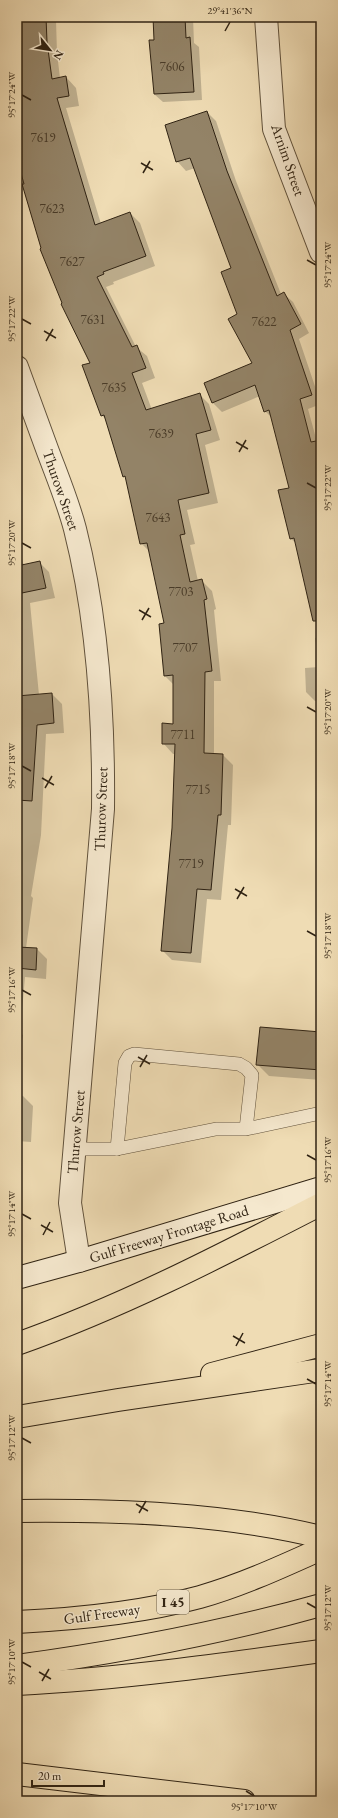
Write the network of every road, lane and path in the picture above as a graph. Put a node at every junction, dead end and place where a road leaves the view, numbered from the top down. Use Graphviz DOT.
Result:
graph roads {
  1 [pos="266,17"];
  2 [pos="321,252"];
  3 [pos="17,367"];
  4 [pos="321,1113"];
  5 [pos="246,1129"];
  6 [pos="74,1149"];
  7 [pos="117,1150"];
  8 [pos="321,1188"];
  9 [pos="321,1204"];
  10 [pos="79,1261"];
  11 [pos="17,1278"];
  12 [pos="17,1344"];
  13 [pos="321,1345"];
  14 [pos="321,1370"];
  15 [pos="118,1400"];
  16 [pos="17,1417"];
  17 [pos="17,1511"];
  18 [pos="321,1537"];
  19 [pos="321,1549"];
  20 [pos="321,1605"];
  21 [pos="17,1622"];
  22 [pos="321,1650"];
  23 [pos="17,1666"];
  24 [pos="17,1684"];
  25 [pos="17,1774"];
  26 [pos="244,1801"];
  1 -- 2 [label="street, Arnim Street"];
  3 -- 6 [label="street, Thurow Street"];
  4 -- 5 [label="lane"];
  5 -- 7 [label="lane"];
  5 -- 7 [label="lane"];
  6 -- 7 [label="lane"];
  6 -- 10 [label="street, Thurow Street"];
  8 -- 10 [label="street, Gulf Freeway Frontage Road"];
  9 -- 12 [label="highway"];
  10 -- 11 [label="street, Gulf Freeway Frontage Road"];
  13 -- 15 [label="highway"];
  14 -- 15 [label="highway"];
  15 -- 16 [label="highway"];
  17 -- 18 [label="highway"];
  19 -- 21 [label="highway, Gulf Freeway / I 45"];
  20 -- 23 [label="highway"];
  22 -- 24 [label="highway"];
  25 -- 26 [label="highway"];
}
